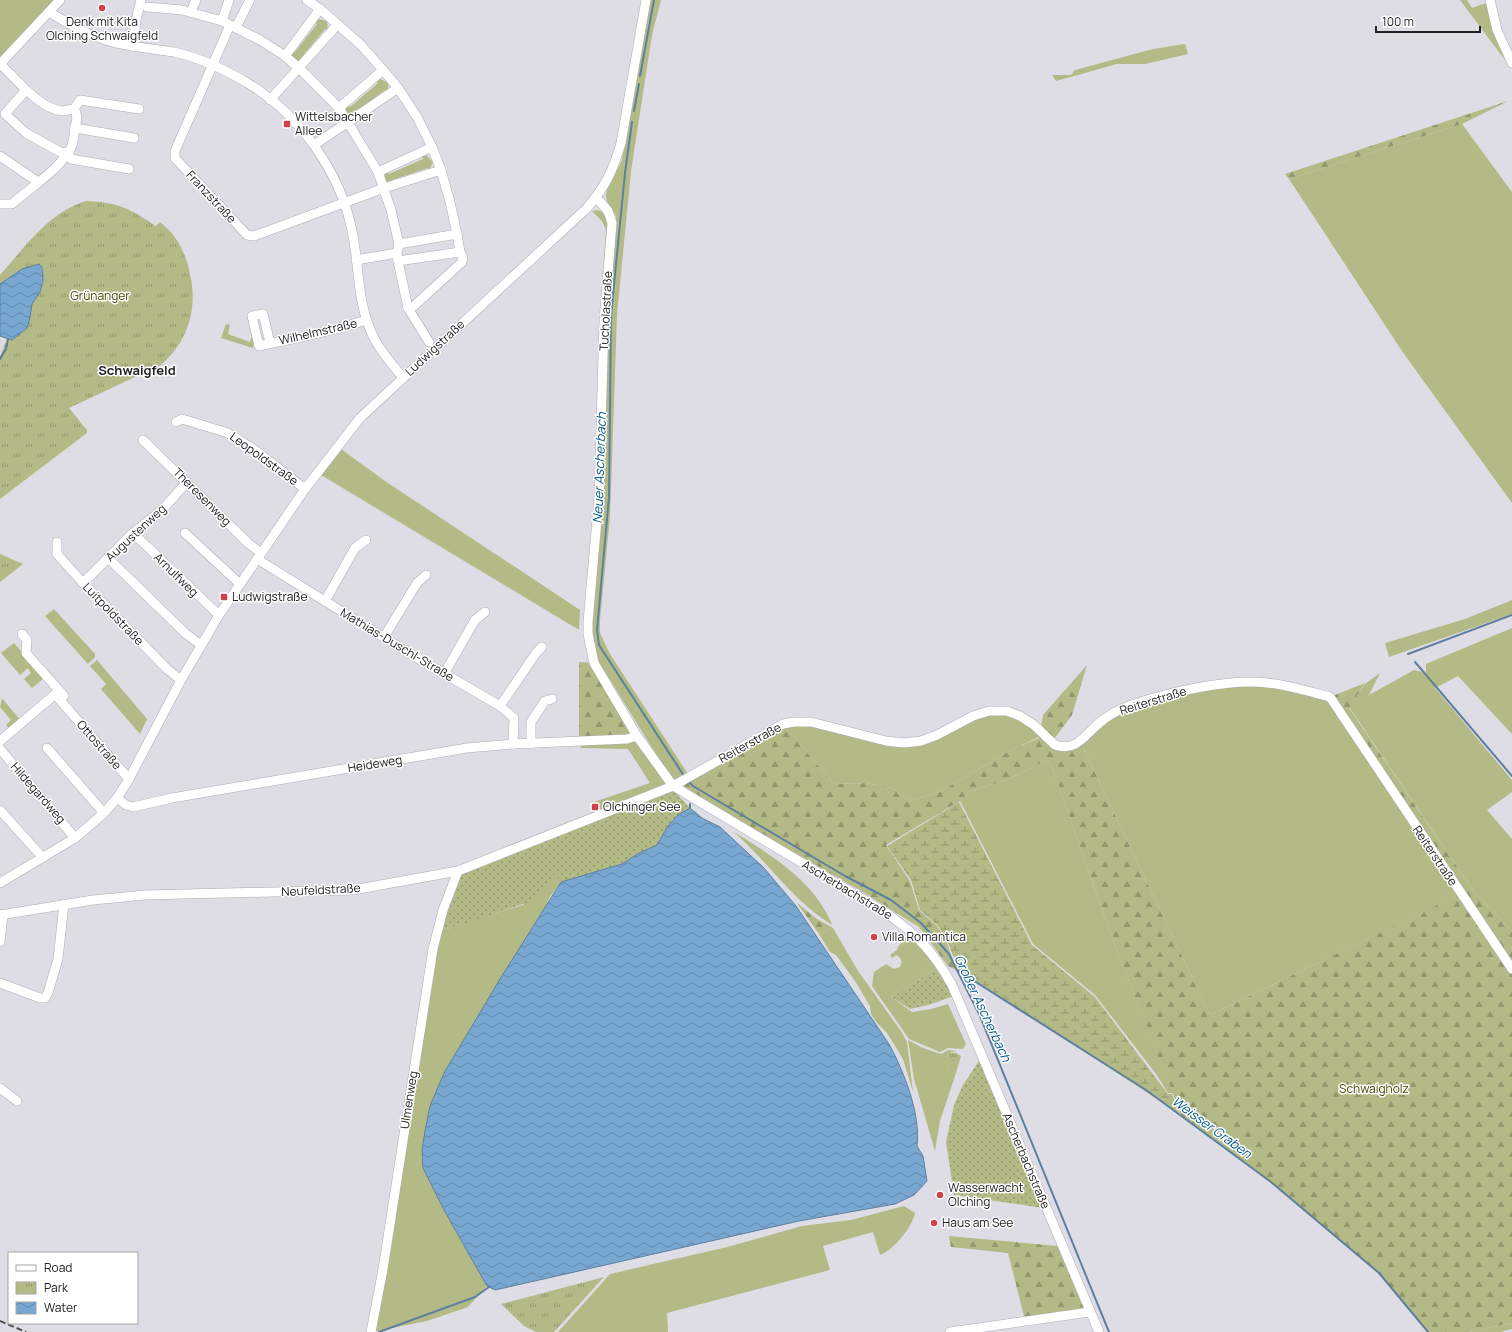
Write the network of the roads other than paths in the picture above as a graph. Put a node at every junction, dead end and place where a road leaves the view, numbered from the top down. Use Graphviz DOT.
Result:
graph roads {
  1 [pos="60,0"];
  2 [pos="154,0"];
  3 [pos="196,0"];
  4 [pos="229,0"];
  5 [pos="250,0"];
  6 [pos="307,0"];
  7 [pos="646,0"];
  8 [pos="1490,0"];
  9 [pos="144,4"];
  10 [pos="320,9"];
  11 [pos="49,12"];
  12 [pos="191,12"];
  13 [pos="230,24"];
  14 [pos="338,24"];
  15 [pos="134,46"];
  16 [pos="285,56"];
  17 [pos="1512,63"];
  18 [pos="0,64"];
  19 [pos="213,65"];
  20 [pos="299,68"];
  21 [pos="383,70"];
  22 [pos="398,88"];
  23 [pos="26,90"];
  24 [pos="270,100"];
  25 [pos="339,108"];
  26 [pos="74,109"];
  27 [pos="139,109"];
  28 [pos="3,117"];
  29 [pos="350,123"];
  30 [pos="75,128"];
  31 [pos="134,138"];
  32 [pos="314,145"];
  33 [pos="432,147"];
  34 [pos="68,152"];
  35 [pos="0,156"];
  36 [pos="129,169"];
  37 [pos="441,170"];
  38 [pos="378,172"];
  39 [pos="38,182"];
  40 [pos="384,188"];
  41 [pos="596,197"];
  42 [pos="0,204"];
  43 [pos="344,204"];
  44 [pos="457,234"];
  45 [pos="399,244"];
  46 [pos="460,252"];
  47 [pos="398,257"];
  48 [pos="356,260"];
  49 [pos="408,308"];
  50 [pos="366,320"];
  51 [pos="429,342"];
  52 [pos="270,343"];
  53 [pos="403,378"];
  54 [pos="176,422"];
  55 [pos="143,440"];
  56 [pos="188,482"];
  57 [pos="305,489"];
  58 [pos="133,533"];
  59 [pos="186,533"];
  60 [pos="366,540"];
  61 [pos="57,542"];
  62 [pos="259,556"];
  63 [pos="108,558"];
  64 [pos="426,575"];
  65 [pos="83,583"];
  66 [pos="240,584"];
  67 [pos="325,601"];
  68 [pos="485,612"];
  69 [pos="219,615"];
  70 [pos="22,634"];
  71 [pos="588,634"];
  72 [pos="384,637"];
  73 [pos="201,645"];
  74 [pos="542,647"];
  75 [pos="444,674"];
  76 [pos="181,680"];
  77 [pos="60,692"];
  78 [pos="552,699"];
  79 [pos="500,706"];
  80 [pos="636,736"];
  81 [pos="0,741"];
  82 [pos="513,744"];
  83 [pos="531,744"];
  84 [pos="47,748"];
  85 [pos="0,749"];
  86 [pos="130,779"];
  87 [pos="673,786"];
  88 [pos="117,798"];
  89 [pos="0,810"];
  90 [pos="104,813"];
  91 [pos="75,838"];
  92 [pos="43,858"];
  93 [pos="458,871"];
  94 [pos="0,883"];
  95 [pos="64,904"];
  96 [pos="1,914"];
  97 [pos="0,942"];
  98 [pos="1512,969"];
  99 [pos="0,983"];
  100 [pos="0,1088"];
  101 [pos="17,1101"];
  102 [pos="1090,1312"];
  103 [pos="371,1332"];
  104 [pos="950,1332"];
  105 [pos="1099,1332"];
  1 -- 11 [label="street"];
  2 -- 9 [label="street"];
  3 -- 12 [label="street"];
  4 -- 13 [label="street"];
  5 -- 13 [label="street"];
  6 -- 10 [label="street"];
  7 -- 41 [label="street"];
  8 -- 17 [label="street"];
  9 -- 12 [label="street"];
  9 -- 15 [label="street"];
  10 -- 14 [label="street"];
  10 -- 16 [label="street"];
  11 -- 15 [label="street"];
  11 -- 18 [label="street"];
  12 -- 13 [label="street"];
  13 -- 16 [label="street"];
  13 -- 19 [label="street"];
  14 -- 20 [label="street"];
  14 -- 21 [label="street"];
  15 -- 19 [label="street"];
  16 -- 20 [label="street"];
  18 -- 23 [label="street"];
  19 -- 24 [label="street"];
  19 -- 43 [label="street, Franzstraße"];
  20 -- 24 [label="street"];
  20 -- 25 [label="street"];
  21 -- 22 [label="street"];
  21 -- 25 [label="street"];
  22 -- 29 [label="street"];
  22 -- 33 [label="street"];
  23 -- 26 [label="street"];
  23 -- 28 [label="street"];
  24 -- 32 [label="street"];
  25 -- 29 [label="street"];
  26 -- 27 [label="street"];
  26 -- 30 [label="street"];
  28 -- 34 [label="street"];
  29 -- 32 [label="street"];
  29 -- 38 [label="street"];
  30 -- 31 [label="street"];
  30 -- 34 [label="street"];
  32 -- 43 [label="street"];
  33 -- 37 [label="street"];
  33 -- 38 [label="street"];
  34 -- 36 [label="street"];
  34 -- 39 [label="street"];
  35 -- 39 [label="street"];
  37 -- 40 [label="street"];
  37 -- 44 [label="street"];
  38 -- 40 [label="street"];
  39 -- 42 [label="street"];
  40 -- 43 [label="street"];
  40 -- 45 [label="street"];
  41 -- 53 [label="street, Ludwigstraße"];
  41 -- 71 [label="street, Tucholastraße"];
  43 -- 48 [label="street"];
  44 -- 45 [label="street"];
  44 -- 46 [label="street"];
  45 -- 47 [label="street"];
  46 -- 47 [label="street"];
  46 -- 49 [label="street"];
  47 -- 48 [label="street"];
  47 -- 49 [label="street"];
  48 -- 50 [label="street"];
  49 -- 51 [label="street"];
  50 -- 52 [label="street, Wilhelmstraße"];
  50 -- 53 [label="street"];
  53 -- 57 [label="street, Ludwigstraße"];
  54 -- 57 [label="street, Leopoldstraße"];
  55 -- 56 [label="street, Theresenweg"];
  56 -- 58 [label="street, Augustenweg"];
  56 -- 62 [label="street, Theresenweg"];
  57 -- 62 [label="street, Ludwigstraße"];
  58 -- 63 [label="street, Augustenweg"];
  58 -- 69 [label="street, Arnulfweg"];
  59 -- 66 [label="street"];
  60 -- 67 [label="street"];
  61 -- 65 [label="street, Luitpoldstraße"];
  62 -- 66 [label="street, Ludwigstraße"];
  62 -- 67 [label="street, Mathias-Duschl-Straße"];
  63 -- 65 [label="street, Augustenweg"];
  63 -- 73 [label="street"];
  64 -- 72 [label="street"];
  65 -- 76 [label="street, Luitpoldstraße"];
  66 -- 69 [label="street, Ludwigstraße"];
  67 -- 72 [label="street, Mathias-Duschl-Straße"];
  68 -- 75 [label="street"];
  69 -- 73 [label="street, Ludwigstraße"];
  70 -- 77 [label="street, Ottostraße"];
  71 -- 80 [label="street, Ascherbachstraße"];
  72 -- 75 [label="street, Mathias-Duschl-Straße"];
  73 -- 76 [label="street, Ludwigstraße"];
  74 -- 79 [label="street"];
  75 -- 79 [label="street, Mathias-Duschl-Straße"];
  76 -- 86 [label="street, Ludwigstraße"];
  77 -- 81 [label="street"];
  77 -- 86 [label="street, Ottostraße"];
  78 -- 83 [label="street"];
  79 -- 82 [label="street, Mathias-Duschl-Straße"];
  80 -- 83 [label="street, Heideweg"];
  80 -- 87 [label="street, Ascherbachstraße"];
  82 -- 83 [label="street, Heideweg"];
  82 -- 88 [label="street, Heideweg"];
  84 -- 90 [label="street"];
  85 -- 91 [label="street, Hildegardweg"];
  86 -- 88 [label="street, Ludwigstraße"];
  87 -- 93 [label="street, Neufeldstraße"];
  87 -- 98 [label="street, Reiterstraße"];
  87 -- 102 [label="street, Ascherbachstraße"];
  88 -- 90 [label="street, Ludwigstraße"];
  89 -- 92 [label="street"];
  90 -- 91 [label="street, Ludwigstraße"];
  91 -- 92 [label="street, Ludwigstraße"];
  92 -- 94 [label="street, Ludwigstraße"];
  93 -- 95 [label="street, Neufeldstraße"];
  93 -- 103 [label="street, Ulmenweg"];
  95 -- 96 [label="street, Neufeldstraße"];
  95 -- 99 [label="street"];
  96 -- 97 [label="street"];
  100 -- 101 [label="street"];
  102 -- 104 [label="street"];
  102 -- 105 [label="street, Ascherbachstraße"];
}
